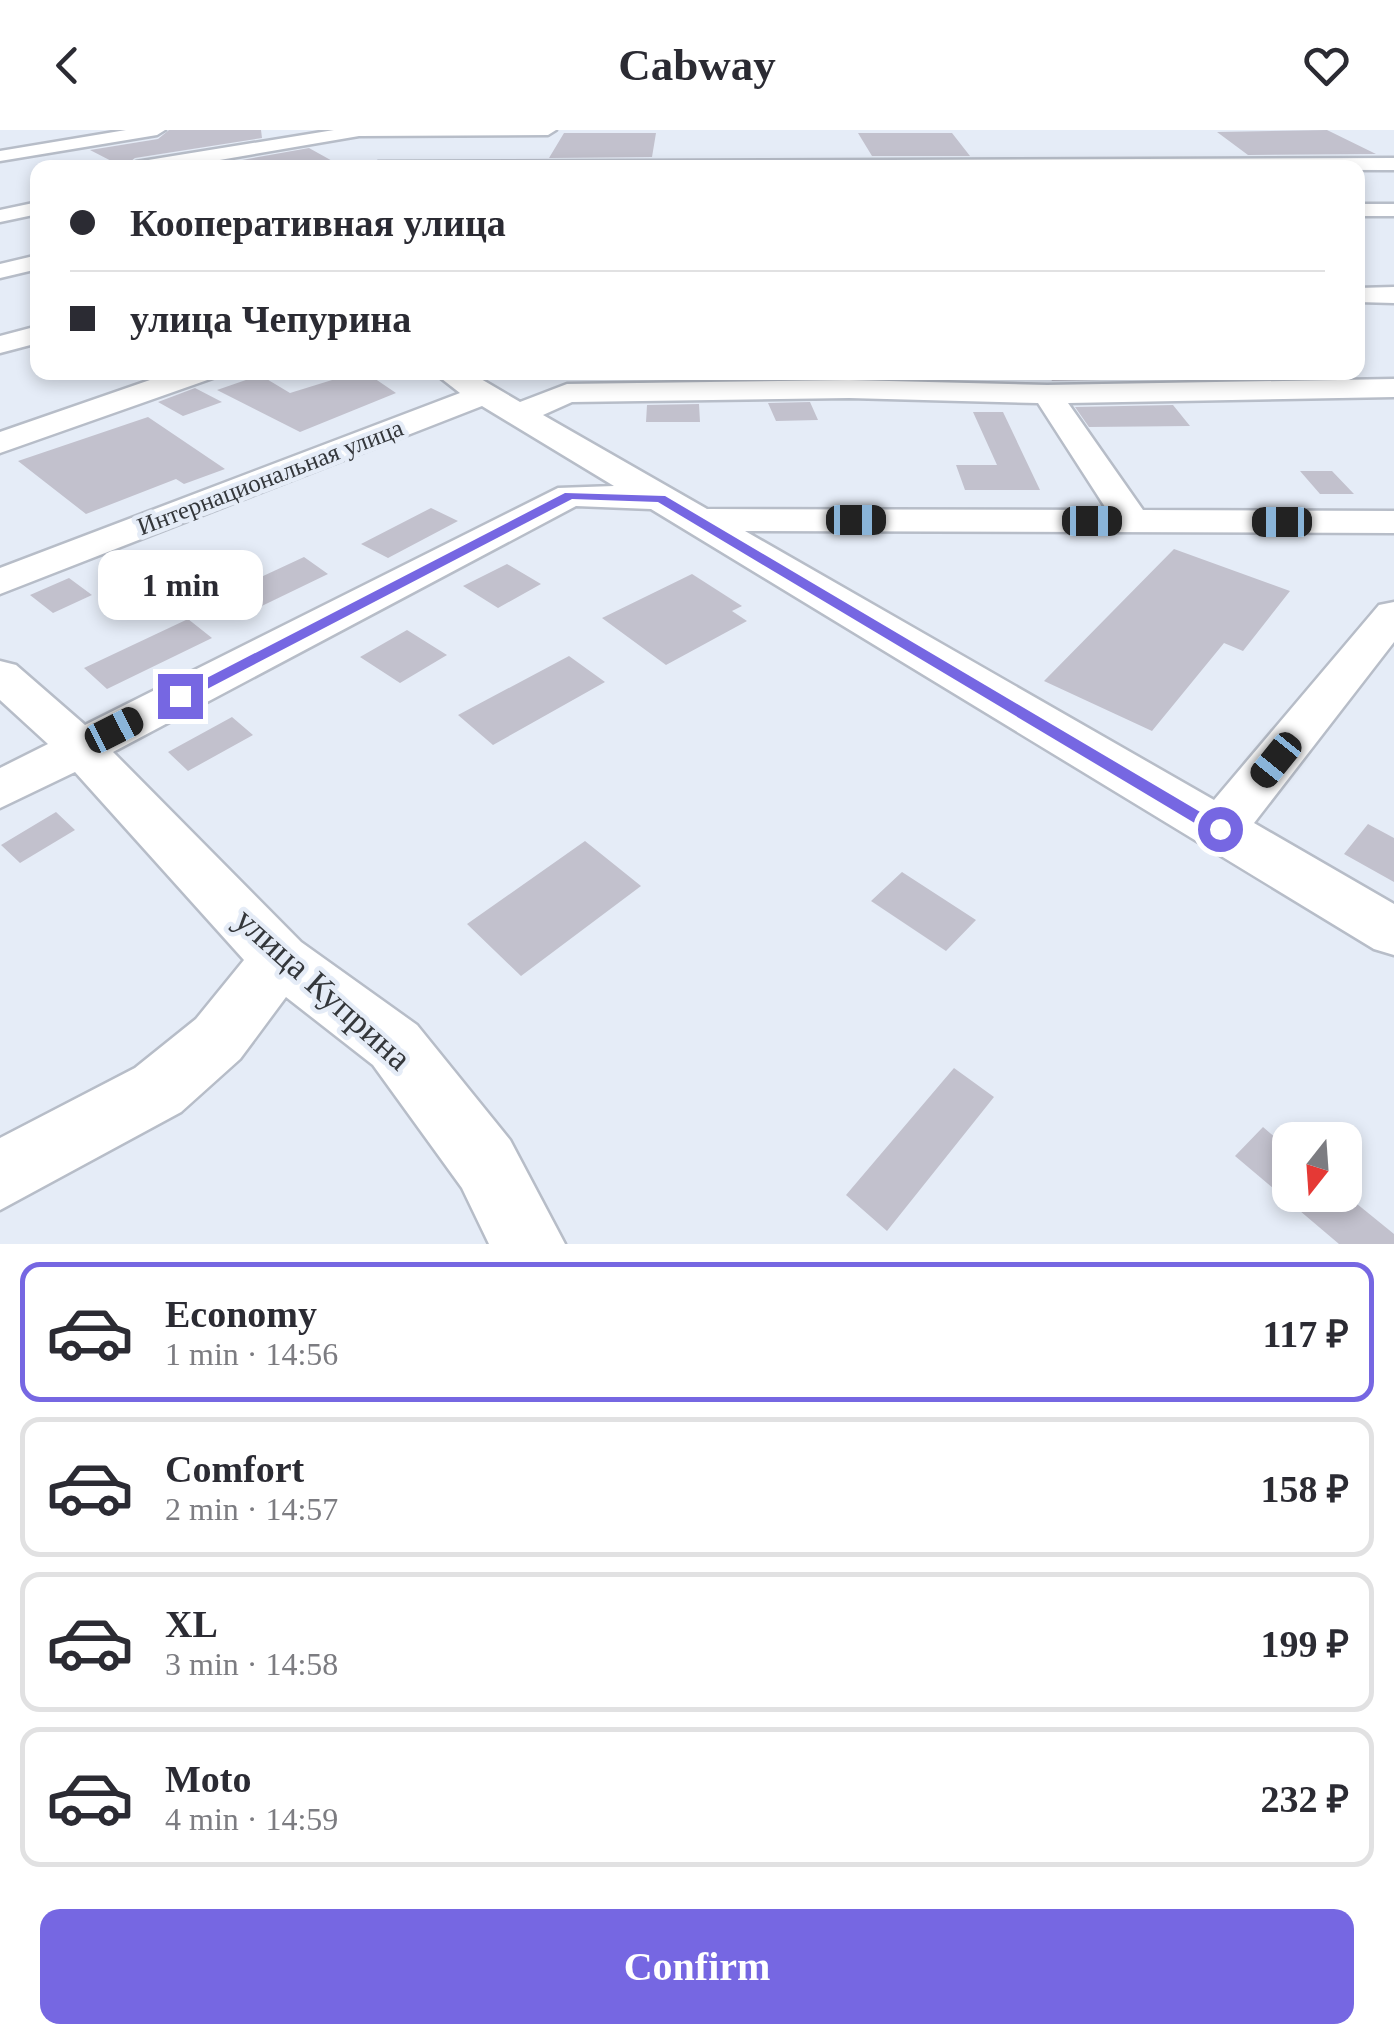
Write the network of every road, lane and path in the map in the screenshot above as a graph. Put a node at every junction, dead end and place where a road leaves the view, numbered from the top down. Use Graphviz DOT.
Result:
graph roads {
  1 [pos="8,130"];
  2 [pos="157,130"];
  3 [pos="548,130"];
  4 [pos="1072,141"];
  5 [pos="41,149"];
  6 [pos="0,156"];
  7 [pos="61,160"];
  8 [pos="184,160"];
  9 [pos="1093,160"];
  10 [pos="1365,164"];
  11 [pos="1394,164"];
  12 [pos="30,210"];
  13 [pos="1365,210"];
  14 [pos="1394,210"];
  15 [pos="0,216"];
  16 [pos="30,264"];
  17 [pos="0,271"];
  18 [pos="1365,295"];
  19 [pos="1394,295"];
  20 [pos="30,336"];
  21 [pos="0,345"];
  22 [pos="1365,373"];
  23 [pos="180,380"];
  24 [pos="846,381"];
  25 [pos="1389,388"];
  26 [pos="483,394"];
  27 [pos="1047,394"];
  28 [pos="0,443"];
  29 [pos="660,498"];
  30 [pos="698,520"];
  31 [pos="1132,521"];
  32 [pos="1394,522"];
  33 [pos="0,582"];
  34 [pos="1394,614"];
  35 [pos="0,675"];
  36 [pos="81,748"];
  37 [pos="0,790"];
  38 [pos="1220,829"];
  39 [pos="1394,932"];
  40 [pos="280,959"];
  41 [pos="0,1175"];
  42 [pos="528,1244"];
  1 -- 5 [label="street"];
  2 -- 5 [label="street"];
  3 -- 8 [label="street"];
  4 -- 9 [label="street"];
  5 -- 6 [label="street"];
  5 -- 7 [label="street"];
  10 -- 11 [label="street"];
  12 -- 15 [label="street"];
  13 -- 14 [label="street"];
  16 -- 17 [label="street"];
  18 -- 19 [label="street"];
  20 -- 21 [label="street"];
  22 -- 25 [label="street"];
  23 -- 28 [label="street"];
  24 -- 26 [label="street, Интернациональная улица"];
  24 -- 27 [label="street, Интернациональная улица"];
  25 -- 27 [label="street, Интернациональная улица"];
  26 -- 29 [label="street"];
  26 -- 33 [label="street, Интернациональная улица"];
  27 -- 31 [label="street"];
  29 -- 30 [label="street"];
  29 -- 36 [label="street"];
  30 -- 31 [label="street"];
  30 -- 38 [label="street"];
  31 -- 32 [label="street"];
  34 -- 38 [label="street"];
  35 -- 36 [label="street, улица Куприна"];
  36 -- 37 [label="street"];
  36 -- 40 [label="street, улица Куприна"];
  38 -- 39 [label="street"];
  40 -- 41 [label="street"];
  40 -- 42 [label="street, улица Куприна"];
}
